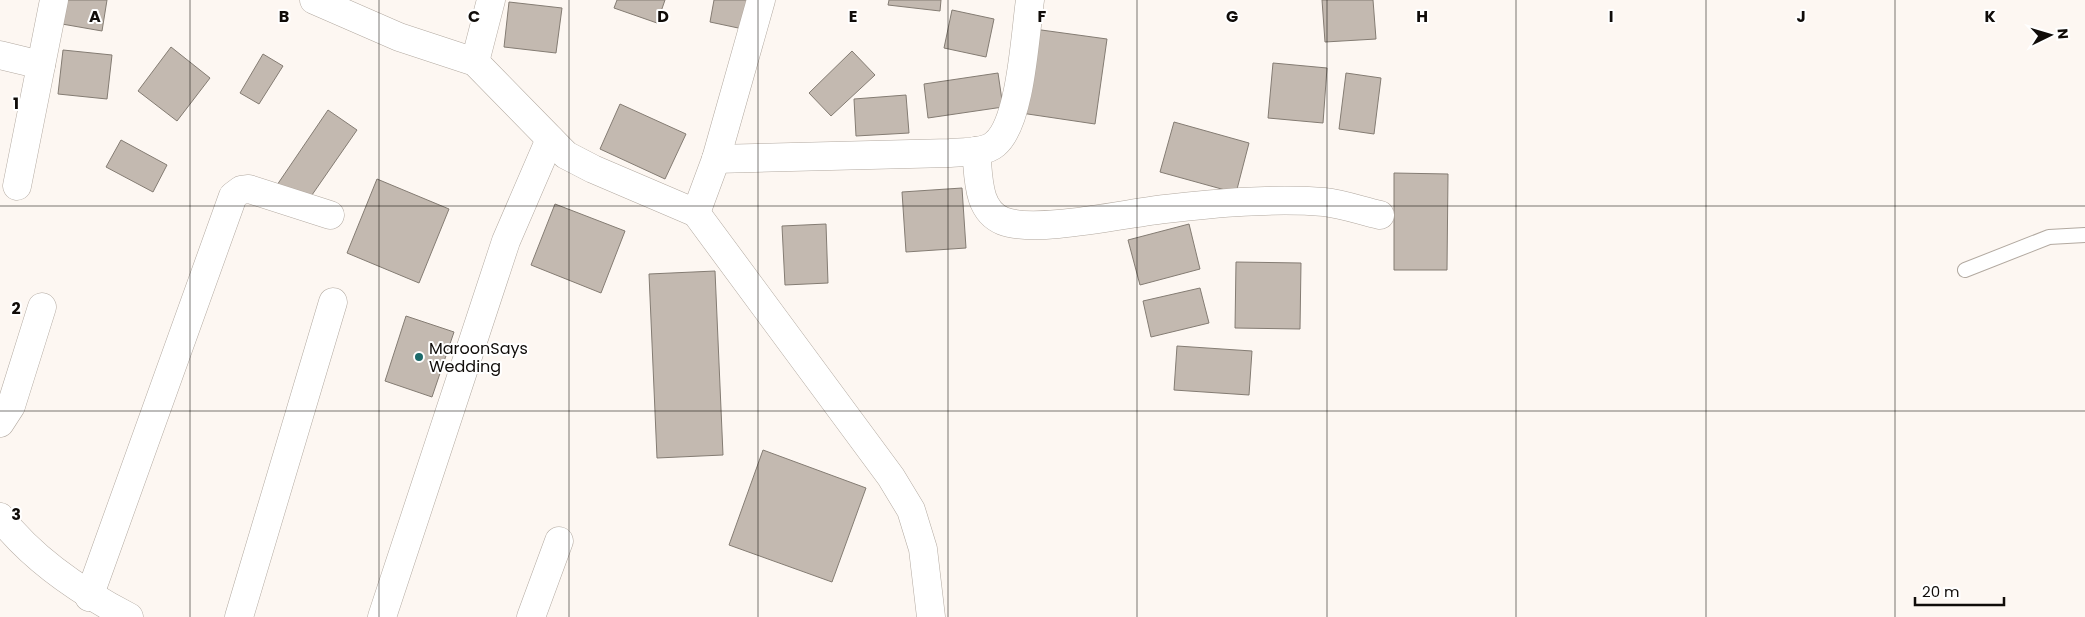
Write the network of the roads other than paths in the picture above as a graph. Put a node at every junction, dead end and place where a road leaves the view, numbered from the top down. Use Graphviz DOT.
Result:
graph roads {
  1 [pos="54,0"];
  2 [pos="314,0"];
  3 [pos="491,0"];
  4 [pos="761,0"];
  5 [pos="1030,0"];
  6 [pos="0,55"];
  7 [pos="475,62"];
  8 [pos="41,65"];
  9 [pos="550,139"];
  10 [pos="976,151"];
  11 [pos="716,159"];
  12 [pos="17,186"];
  13 [pos="696,213"];
  14 [pos="330,215"];
  15 [pos="1380,215"];
  16 [pos="2085,235"];
  17 [pos="1965,270"];
  18 [pos="333,302"];
  19 [pos="42,307"];
  20 [pos="0,423"];
  21 [pos="0,517"];
  22 [pos="559,541"];
  23 [pos="89,597"];
  24 [pos="129,617"];
  25 [pos="239,617"];
  26 [pos="382,617"];
  27 [pos="531,617"];
  28 [pos="931,617"];
  1 -- 8 [label="street"];
  2 -- 7 [label="street"];
  3 -- 7 [label="street"];
  4 -- 11 [label="street"];
  5 -- 10 [label="street"];
  6 -- 8 [label="street"];
  7 -- 9 [label="street"];
  8 -- 12 [label="street"];
  9 -- 13 [label="street"];
  9 -- 26 [label="street"];
  10 -- 11 [label="street"];
  10 -- 15 [label="street"];
  11 -- 13 [label="street"];
  13 -- 28 [label="street"];
  14 -- 23 [label="street"];
  16 -- 17 [label="lane"];
  18 -- 25 [label="street"];
  19 -- 20 [label="street"];
  21 -- 23 [label="street"];
  22 -- 27 [label="street"];
  23 -- 24 [label="street"];
}
